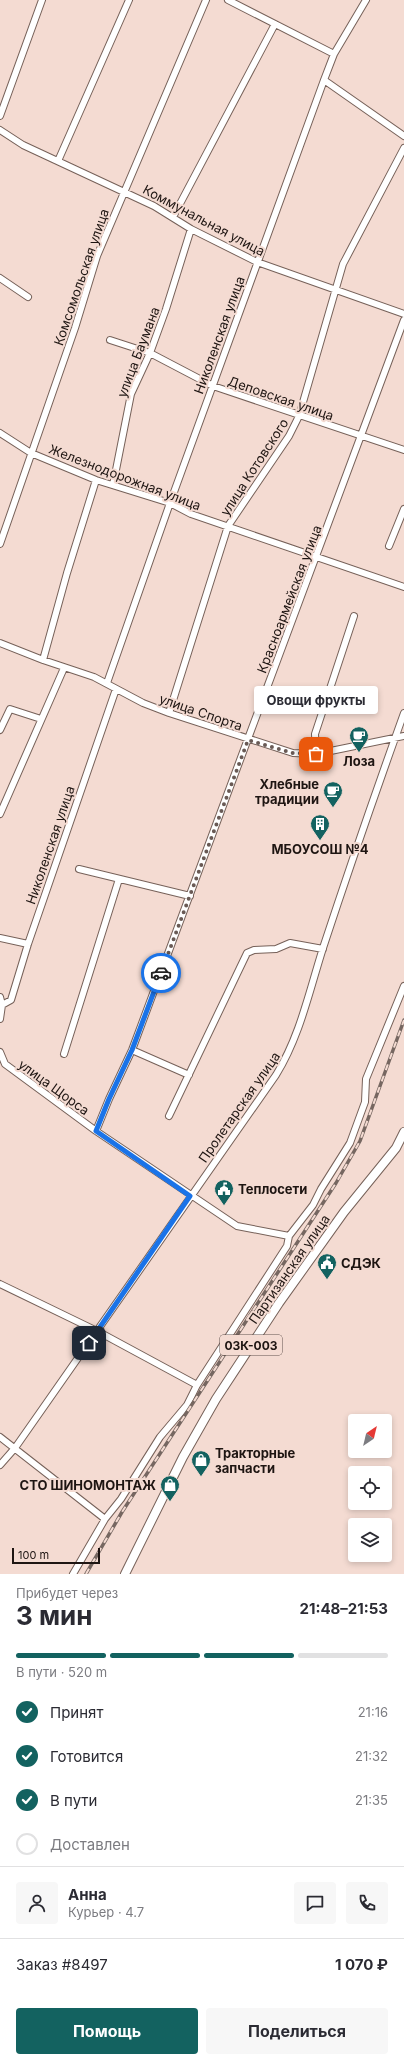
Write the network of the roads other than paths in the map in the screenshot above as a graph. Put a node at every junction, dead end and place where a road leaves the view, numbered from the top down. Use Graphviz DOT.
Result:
graph roads {
  1 [pos="42,0"];
  2 [pos="129,0"];
  3 [pos="206,0"];
  4 [pos="228,0"];
  5 [pos="366,0"];
  6 [pos="275,24"];
  7 [pos="334,54"];
  8 [pos="324,80"];
  9 [pos="0,116"];
  10 [pos="0,130"];
  11 [pos="404,136"];
  12 [pos="404,148"];
  13 [pos="58,161"];
  14 [pos="123,192"];
  15 [pos="173,217"];
  16 [pos="191,228"];
  17 [pos="257,262"];
  18 [pos="0,278"];
  19 [pos="335,289"];
  20 [pos="28,297"];
  21 [pos="404,314"];
  22 [pos="404,320"];
  23 [pos="110,340"];
  24 [pos="150,353"];
  25 [pos="213,386"];
  26 [pos="299,416"];
  27 [pos="0,433"];
  28 [pos="360,436"];
  29 [pos="404,450"];
  30 [pos="31,453"];
  31 [pos="96,480"];
  32 [pos="113,485"];
  33 [pos="170,503"];
  34 [pos="404,509"];
  35 [pos="228,526"];
  36 [pos="0,544"];
  37 [pos="389,546"];
  38 [pos="316,558"];
  39 [pos="404,587"];
  40 [pos="354,616"];
  41 [pos="0,643"];
  42 [pos="43,660"];
  43 [pos="64,668"];
  44 [pos="107,683"];
  45 [pos="116,689"];
  46 [pos="169,713"];
  47 [pos="404,713"];
  48 [pos="41,719"];
  49 [pos="0,730"];
  50 [pos="396,736"];
  51 [pos="404,736"];
  52 [pos="248,740"];
  53 [pos="316,754"];
  54 [pos="0,814"];
  55 [pos="79,869"];
  56 [pos="119,879"];
  57 [pos="190,896"];
  58 [pos="0,938"];
  59 [pos="28,944"];
  60 [pos="323,949"];
  61 [pos="404,986"];
  62 [pos="0,997"];
  63 [pos="2,1005"];
  64 [pos="0,1019"];
  65 [pos="132,1050"];
  66 [pos="0,1052"];
  67 [pos="64,1054"];
  68 [pos="5,1064"];
  69 [pos="0,1070"];
  70 [pos="189,1075"];
  71 [pos="169,1116"];
  72 [pos="96,1131"];
  73 [pos="404,1132"];
  74 [pos="190,1196"];
  75 [pos="289,1236"];
  76 [pos="0,1284"];
  77 [pos="97,1331"];
  78 [pos="198,1385"];
  79 [pos="0,1437"];
  80 [pos="15,1448"];
  81 [pos="0,1466"];
  82 [pos="105,1519"];
  83 [pos="73,1574"];
  84 [pos="125,1574"];
  1 -- 9 [label="street"];
  2 -- 13 [label="street"];
  3 -- 14 [label="street, Комсомольская улица"];
  4 -- 6 [label="street"];
  5 -- 7 [label="street, Николенская улица"];
  6 -- 7 [label="street"];
  6 -- 15 [label="street"];
  7 -- 8 [label="street, Николенская улица"];
  8 -- 11 [label="street"];
  8 -- 17 [label="street, Николенская улица"];
  10 -- 13 [label="street, Коммунальная улица"];
  12 -- 19 [label="street, улица Котовского"];
  13 -- 14 [label="street, Коммунальная улица"];
  14 -- 15 [label="street, Коммунальная улица"];
  14 -- 30 [label="street, Комсомольская улица"];
  15 -- 16 [label="street, Коммунальная улица"];
  16 -- 17 [label="street, Коммунальная улица"];
  16 -- 24 [label="street, улица Баумана"];
  17 -- 19 [label="street, Коммунальная улица"];
  17 -- 25 [label="street, Николенская улица"];
  18 -- 20 [label="street"];
  19 -- 21 [label="street, Коммунальная улица"];
  19 -- 26 [label="street, улица Котовского"];
  22 -- 28 [label="street, Красноармейская улица"];
  23 -- 24 [label="street, Деповская улица"];
  24 -- 25 [label="street, Деповская улица"];
  24 -- 32 [label="street, улица Баумана"];
  25 -- 26 [label="street, Деповская улица"];
  25 -- 33 [label="street, Николенская улица"];
  26 -- 28 [label="street, Деповская улица"];
  26 -- 35 [label="street, улица Котовского"];
  27 -- 30 [label="street, Железнодорожная улица"];
  28 -- 29 [label="street, Деповская улица"];
  28 -- 38 [label="street, Красноармейская улица"];
  30 -- 31 [label="street, Железнодорожная улица"];
  30 -- 36 [label="street, Комсомольская улица"];
  31 -- 32 [label="street, Железнодорожная улица"];
  31 -- 42 [label="street"];
  32 -- 33 [label="street, Железнодорожная улица"];
  33 -- 35 [label="street, Железнодорожная улица"];
  33 -- 44 [label="street, Николенская улица"];
  34 -- 37 [label="street"];
  35 -- 38 [label="street, Железнодорожная улица"];
  35 -- 46 [label="street, улица Котовского"];
  38 -- 39 [label="street, Железнодорожная улица"];
  38 -- 52 [label="street, Красноармейская улица"];
  40 -- 53 [label="street"];
  41 -- 42 [label="street, улица Спорта"];
  42 -- 43 [label="street, улица Спорта"];
  43 -- 44 [label="street, улица Спорта"];
  43 -- 48 [label="street"];
  44 -- 45 [label="street, улица Спорта"];
  45 -- 46 [label="street, улица Спорта"];
  45 -- 59 [label="street, Николенская улица"];
  46 -- 52 [label="street, улица Спорта"];
  47 -- 50 [label="street, Пролетарская улица"];
  48 -- 49 [label="street"];
  48 -- 54 [label="street"];
  50 -- 51 [label="street, улица Спорта"];
  50 -- 53 [label="street, улица Спорта"];
  50 -- 60 [label="street, Пролетарская улица"];
  52 -- 53 [label="street, улица Спорта"];
  52 -- 57 [label="street, Красноармейская улица"];
  55 -- 56 [label="street"];
  56 -- 57 [label="street"];
  56 -- 67 [label="street"];
  57 -- 65 [label="street, Красноармейская улица"];
  58 -- 59 [label="street"];
  59 -- 63 [label="street, Николенская улица"];
  60 -- 70 [label="street"];
  60 -- 74 [label="street, Пролетарская улица"];
  61 -- 75 [label="street, Партизанская улица"];
  62 -- 63 [label="street"];
  63 -- 64 [label="street"];
  65 -- 70 [label="street"];
  65 -- 72 [label="street, Красноармейская улица"];
  66 -- 68 [label="street, улица Щорса"];
  68 -- 69 [label="street"];
  68 -- 72 [label="street, улица Щорса"];
  70 -- 71 [label="street"];
  72 -- 74 [label="street, улица Щорса"];
  73 -- 84 [label="main road, Партизанская улица / 03К-003"];
  74 -- 75 [label="street, улица Щорса"];
  74 -- 77 [label="street, Пролетарская улица"];
  75 -- 78 [label="street, Партизанская улица"];
  76 -- 77 [label="street"];
  77 -- 78 [label="street"];
  77 -- 80 [label="street, Пролетарская улица"];
  78 -- 82 [label="street, Партизанская улица"];
  79 -- 80 [label="street"];
  80 -- 81 [label="street, Пролетарская улица"];
  80 -- 82 [label="street"];
  82 -- 83 [label="street, Партизанская улица"];
}
